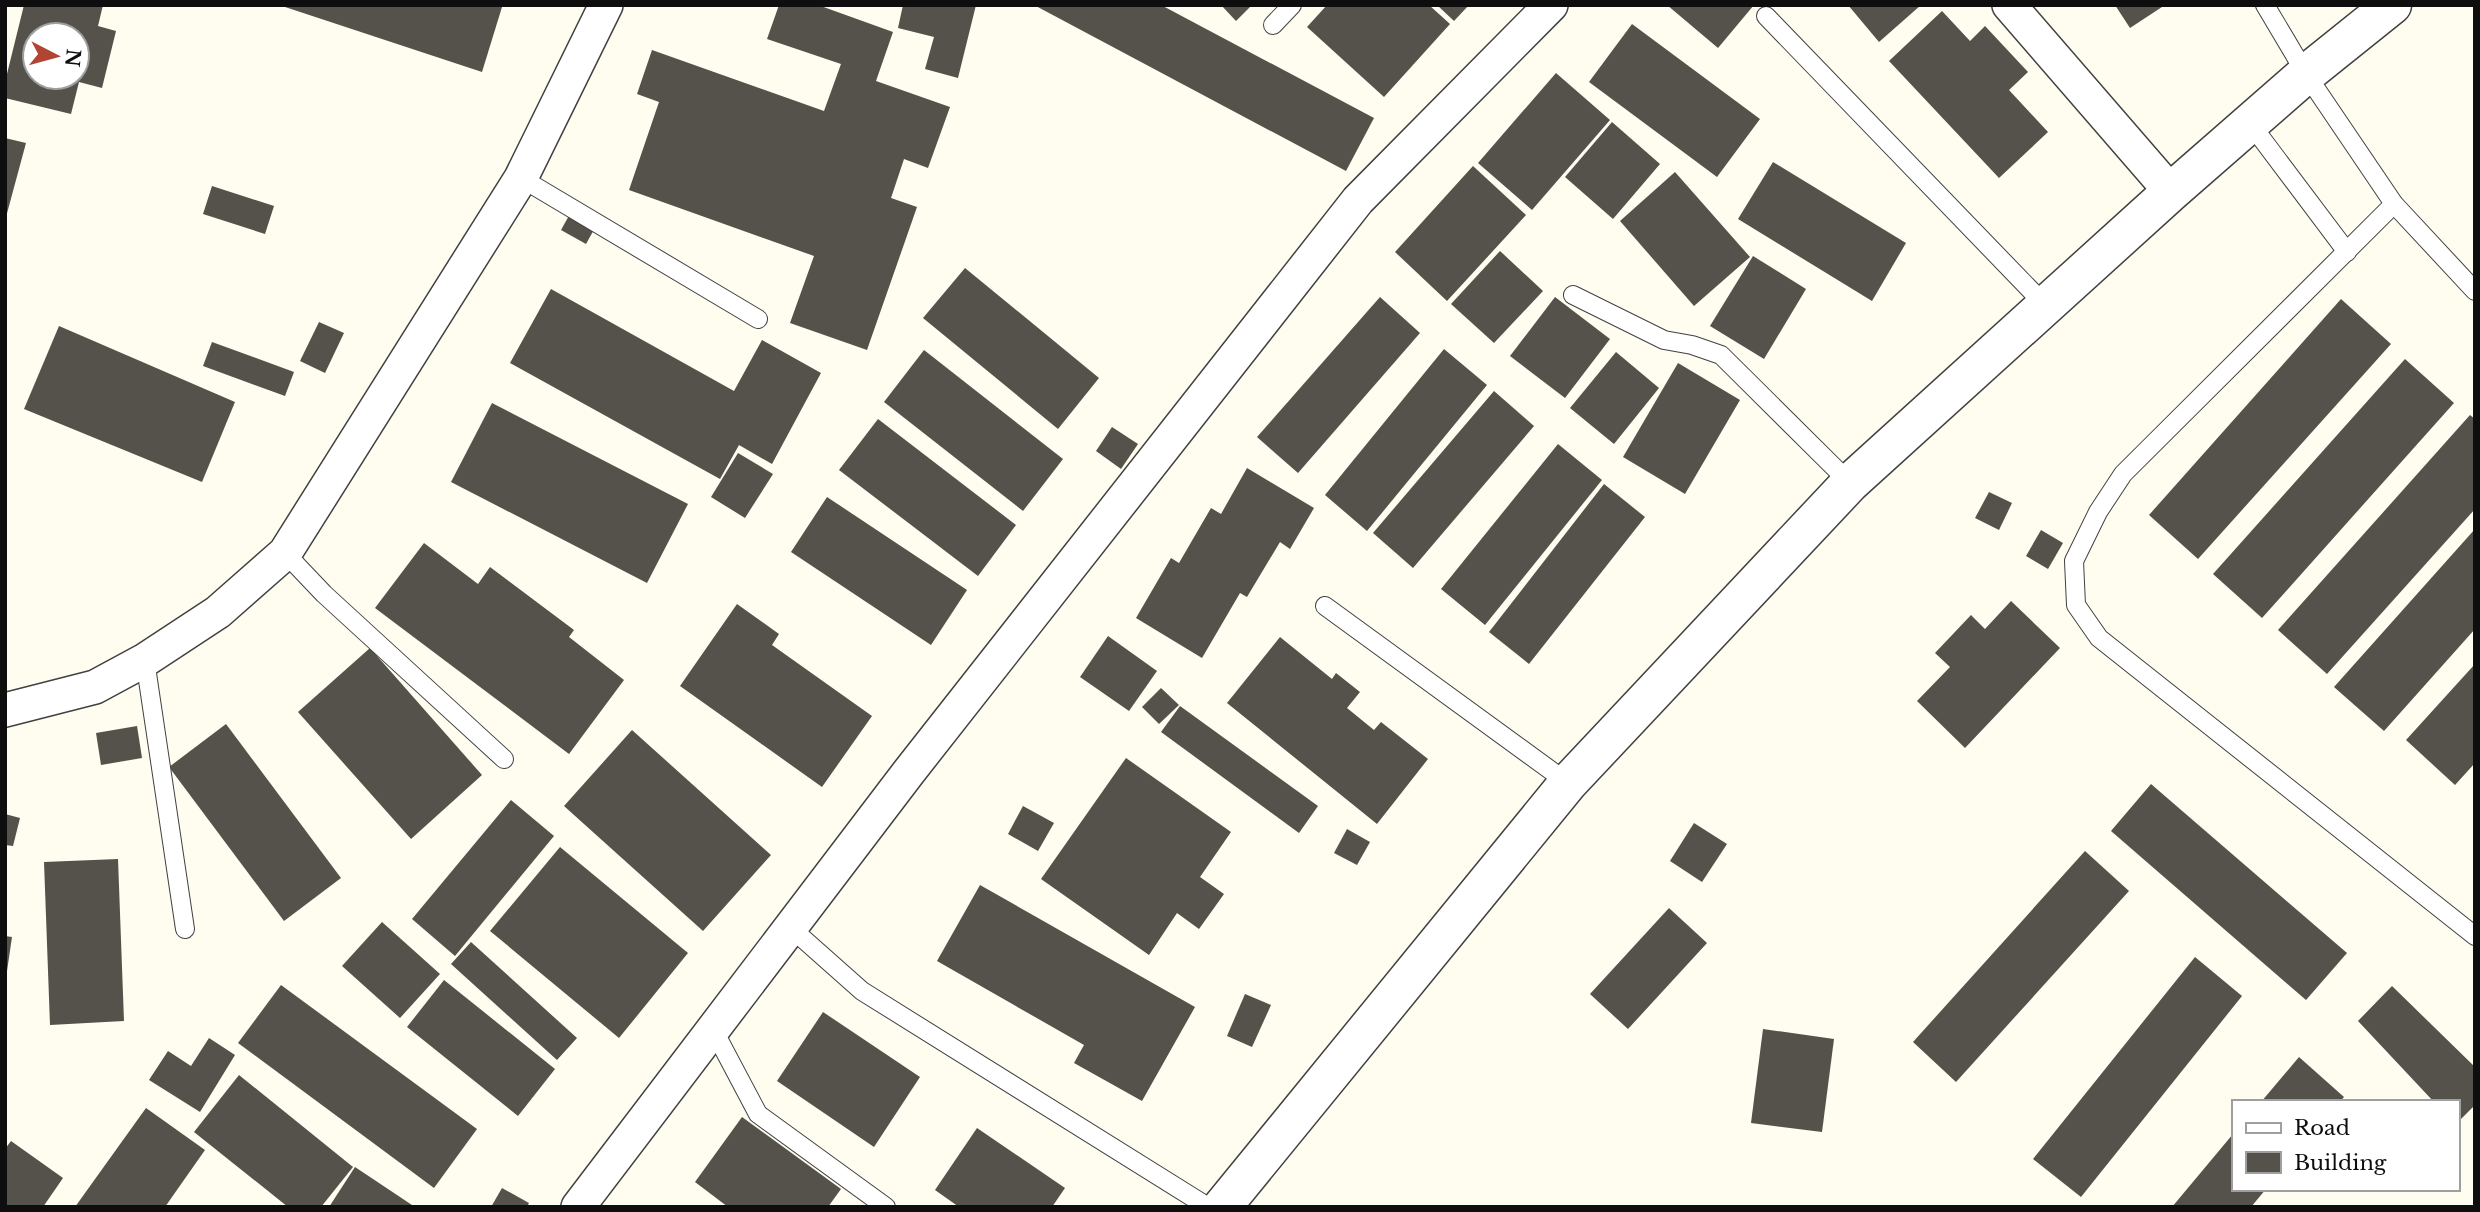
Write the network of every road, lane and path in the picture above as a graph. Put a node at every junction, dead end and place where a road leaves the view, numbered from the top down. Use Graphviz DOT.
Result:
graph roads {
  1 [pos="606,5"];
  2 [pos="1292,5"];
  3 [pos="1551,5"];
  4 [pos="2009,5"];
  5 [pos="2264,5"];
  6 [pos="2392,5"];
  7 [pos="1766,16"];
  8 [pos="1273,25"];
  9 [pos="2306,74"];
  10 [pos="2250,123"];
  11 [pos="521,178"];
  12 [pos="2171,192"];
  13 [pos="2394,204"];
  14 [pos="2347,251"];
  15 [pos="2475,291"];
  16 [pos="1573,295"];
  17 [pos="2046,306"];
  18 [pos="758,319"];
  19 [pos="1850,483"];
  20 [pos="285,552"];
  21 [pos="1325,606"];
  22 [pos="145,660"];
  23 [pos="5,710"];
  24 [pos="505,758"];
  25 [pos="1568,783"];
  26 [pos="791,928"];
  27 [pos="185,929"];
  28 [pos="2474,935"];
  29 [pos="713,1030"];
  30 [pos="578,1207"];
  31 [pos="886,1207"];
  32 [pos="1208,1207"];
  33 [pos="1222,1207"];
  1 -- 11 [label="street"];
  2 -- 8 [label="lane"];
  3 -- 26 [label="street"];
  4 -- 12 [label="street"];
  5 -- 9 [label="lane"];
  6 -- 9 [label="street"];
  7 -- 17 [label="lane"];
  9 -- 10 [label="street"];
  9 -- 13 [label="lane"];
  10 -- 12 [label="street"];
  10 -- 14 [label="lane"];
  11 -- 18 [label="lane"];
  11 -- 20 [label="street"];
  12 -- 17 [label="street"];
  13 -- 14 [label="lane"];
  13 -- 15 [label="lane"];
  14 -- 28 [label="lane"];
  16 -- 19 [label="lane"];
  17 -- 19 [label="street"];
  19 -- 25 [label="street"];
  20 -- 22 [label="street"];
  20 -- 24 [label="lane"];
  21 -- 25 [label="lane"];
  22 -- 23 [label="street"];
  22 -- 27 [label="lane"];
  25 -- 33 [label="street"];
  26 -- 29 [label="street"];
  26 -- 32 [label="lane"];
  29 -- 30 [label="street"];
  29 -- 31 [label="lane"];
}
